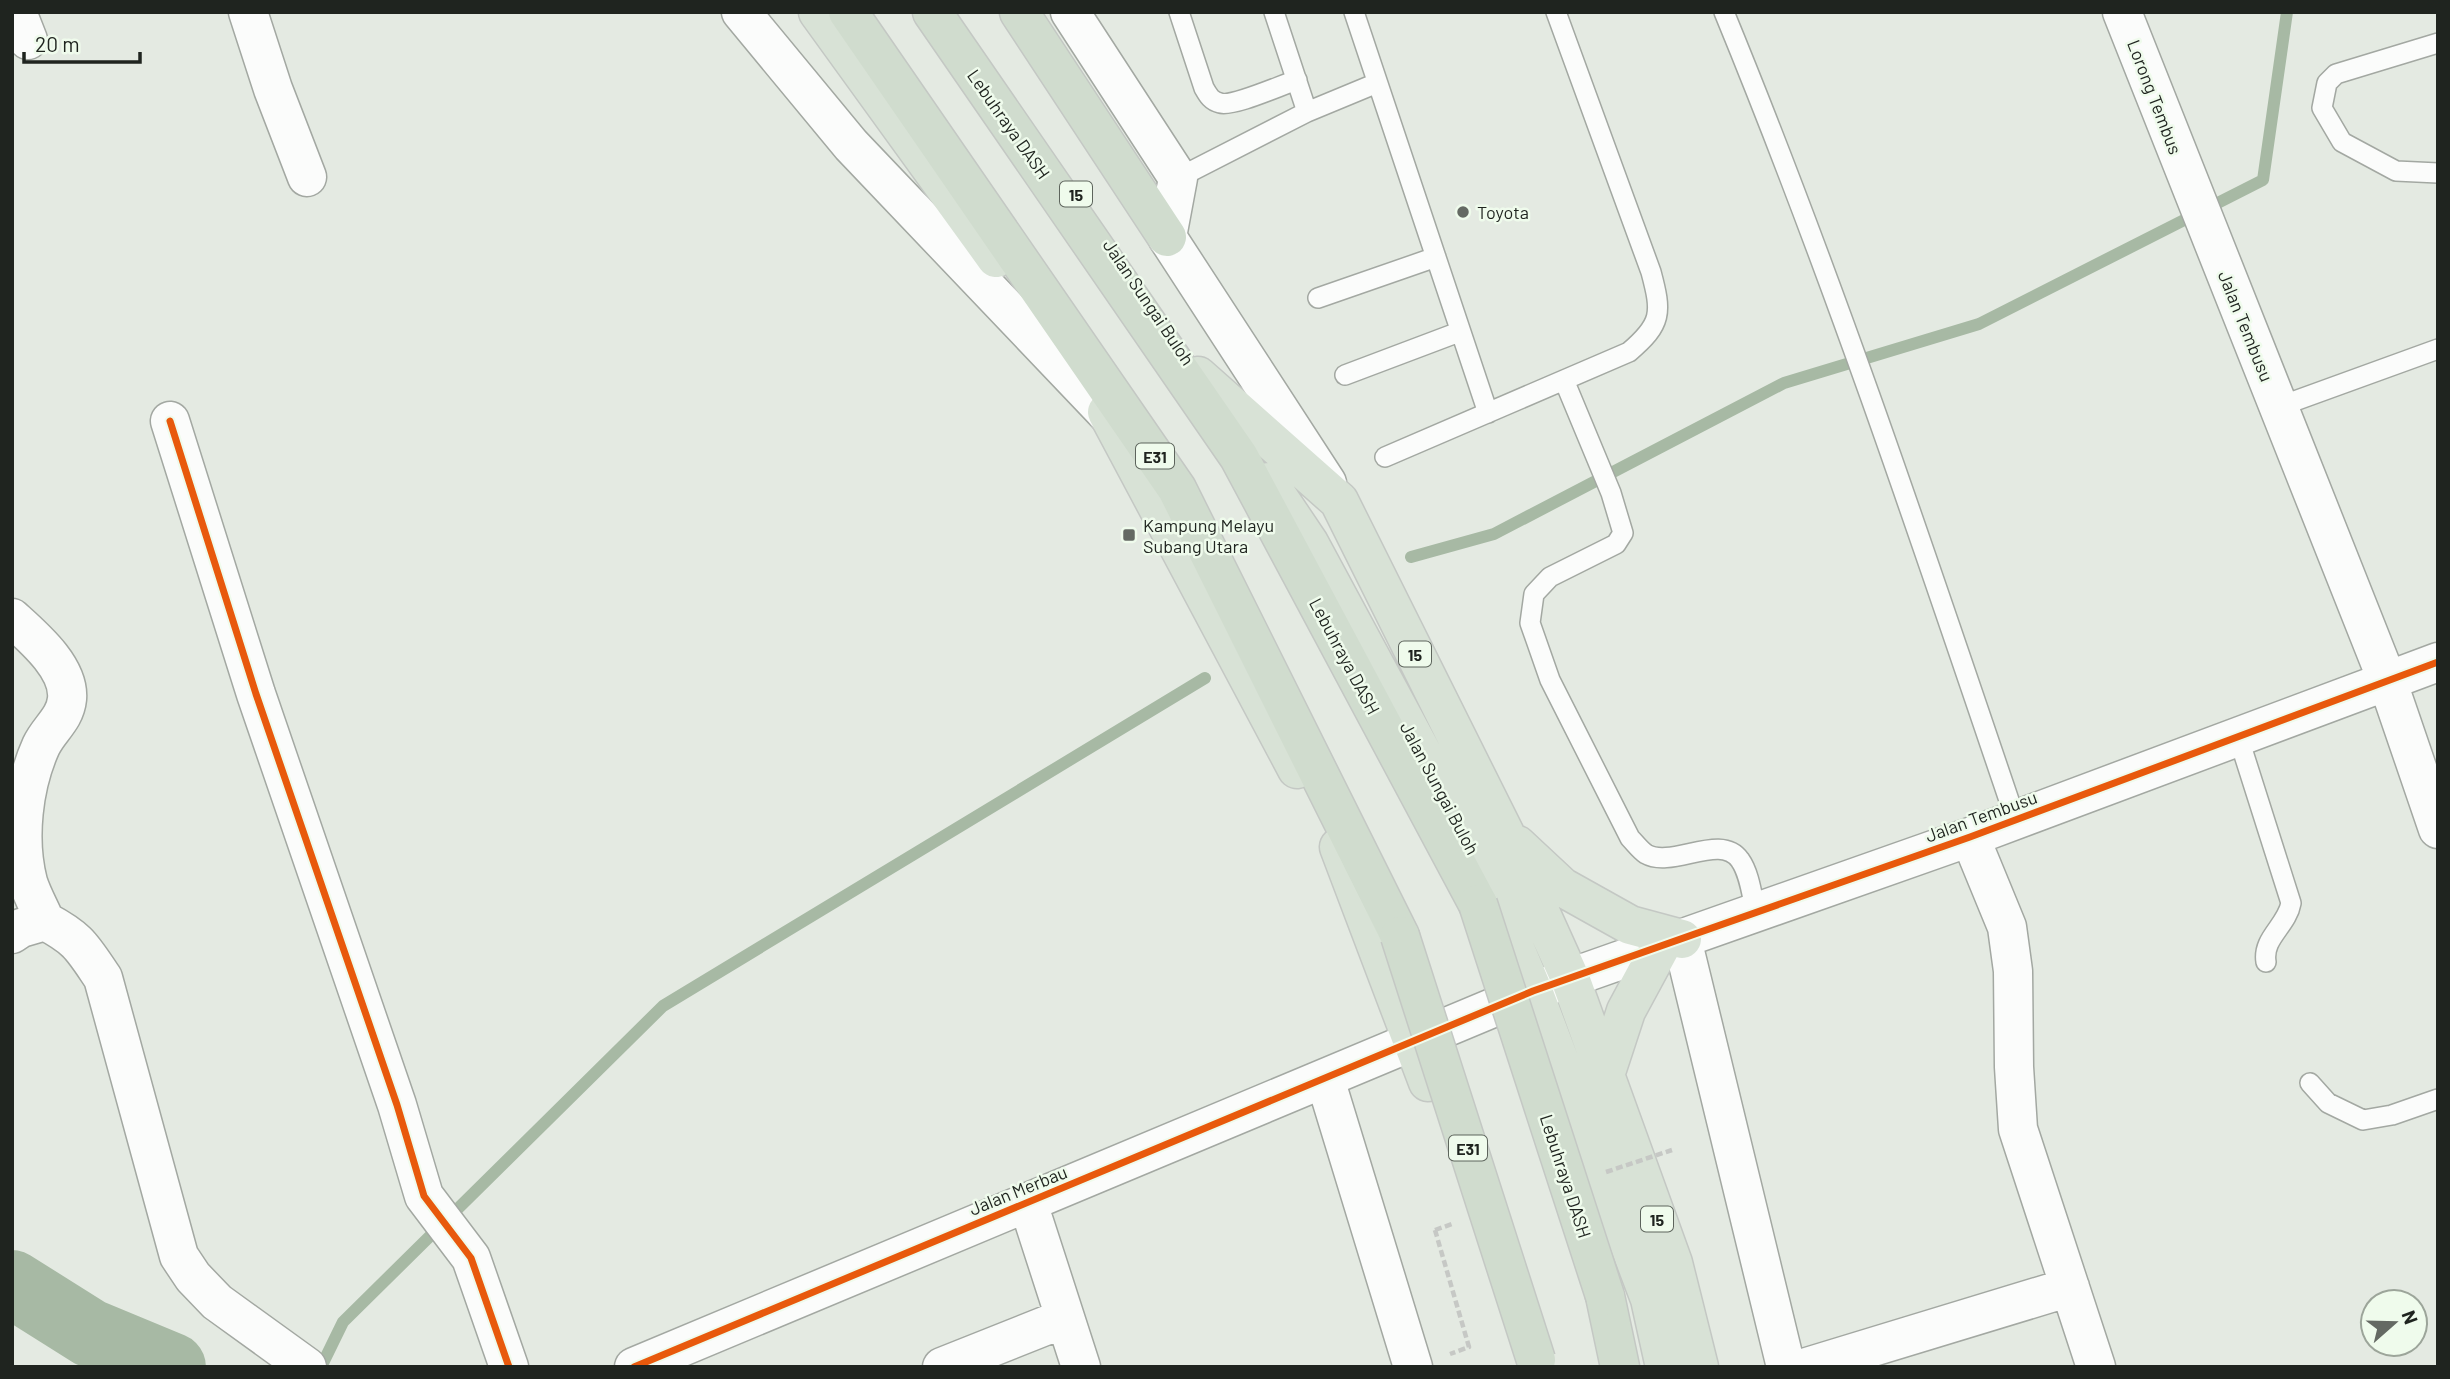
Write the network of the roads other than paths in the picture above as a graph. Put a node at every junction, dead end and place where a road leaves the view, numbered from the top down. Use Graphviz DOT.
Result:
graph roads {
  1 [pos="248,12"];
  2 [pos="741,12"];
  3 [pos="818,12"];
  4 [pos="848,12"];
  5 [pos="932,12"];
  6 [pos="954,12"];
  7 [pos="1019,12"];
  8 [pos="1070,12"];
  9 [pos="1179,12"];
  10 [pos="1274,12"];
  11 [pos="1354,12"];
  12 [pos="1556,12"];
  13 [pos="1724,12"];
  14 [pos="2122,12"];
  15 [pos="2438,43"];
  16 [pos="1297,80"];
  17 [pos="1377,83"];
  18 [pos="1307,112"];
  19 [pos="2438,173"];
  20 [pos="307,177"];
  21 [pos="1178,178"];
  22 [pos="1167,237"];
  23 [pos="2214,246"];
  24 [pos="1436,257"];
  25 [pos="1318,298"];
  26 [pos="1459,332"];
  27 [pos="2438,349"];
  28 [pos="1345,375"];
  29 [pos="1198,376"];
  30 [pos="1564,380"];
  31 [pos="2278,407"];
  32 [pos="1488,413"];
  33 [pos="1112,419"];
  34 [pos="170,421"];
  35 [pos="1385,457"];
  36 [pos="1339,501"];
  37 [pos="12,618"];
  38 [pos="2438,662"];
  39 [pos="2387,680"];
  40 [pos="2238,736"];
  41 [pos="2016,821"];
  42 [pos="2438,829"];
  43 [pos="1506,834"];
  44 [pos="1970,837"];
  45 [pos="1756,913"];
  46 [pos="29,928"];
  47 [pos="1671,944"];
  48 [pos="2266,962"];
  49 [pos="1570,978"];
  50 [pos="1533,991"];
  51 [pos="1414,1042"];
  52 [pos="1605,1075"];
  53 [pos="1325,1079"];
  54 [pos="2310,1083"];
  55 [pos="2438,1099"];
  56 [pos="1028,1203"];
  57 [pos="2070,1287"];
  58 [pos="1065,1318"];
  59 [pos="295,1358"];
  60 [pos="509,1367"];
  61 [pos="634,1367"];
  62 [pos="942,1367"];
  63 [pos="1081,1367"];
  64 [pos="1413,1367"];
  65 [pos="1521,1367"];
  66 [pos="1538,1367"];
  67 [pos="1620,1367"];
  68 [pos="1665,1367"];
  69 [pos="1699,1367"];
  70 [pos="1786,1367"];
  71 [pos="1807,1367"];
  72 [pos="2096,1367"];
  1 -- 20 [label="street"];
  2 -- 33 [label="street"];
  3 -- 33 [label="highway"];
  4 -- 66 [label="highway, E31, bridge"];
  5 -- 67 [label="highway, Lebuhraya DASH, bridge"];
  6 -- 29 [label="highway, Jalan Sungai Buloh / 15"];
  7 -- 22 [label="highway"];
  8 -- 21 [label="street"];
  9 -- 16 [label="lane"];
  10 -- 16 [label="lane"];
  11 -- 17 [label="lane"];
  12 -- 30 [label="lane"];
  13 -- 41 [label="lane"];
  14 -- 23 [label="street, Lorong Tembus"];
  15 -- 19 [label="lane"];
  16 -- 18 [label="lane"];
  17 -- 18 [label="lane"];
  17 -- 24 [label="lane"];
  18 -- 21 [label="lane"];
  21 -- 22 [label="street"];
  22 -- 36 [label="street"];
  23 -- 31 [label="street, Jalan Tembusu"];
  24 -- 25 [label="lane"];
  24 -- 26 [label="lane"];
  26 -- 28 [label="lane"];
  26 -- 32 [label="lane"];
  27 -- 31 [label="lane"];
  29 -- 36 [label="highway, 15"];
  29 -- 50 [label="highway, Jalan Sungai Buloh / 15"];
  30 -- 32 [label="lane"];
  30 -- 45 [label="lane"];
  31 -- 39 [label="street, Jalan Tembusu"];
  32 -- 35 [label="lane"];
  33 -- 51 [label="highway"];
  34 -- 60 [label="street"];
  36 -- 43 [label="highway, 15"];
  37 -- 46 [label="street"];
  38 -- 39 [label="street, Jalan Tembusu"];
  39 -- 40 [label="street, Jalan Tembusu"];
  39 -- 42 [label="street, Jalan Tembusu"];
  40 -- 41 [label="street, Jalan Tembusu"];
  40 -- 48 [label="lane"];
  41 -- 44 [label="street, Jalan Tembusu"];
  43 -- 47 [label="highway"];
  43 -- 49 [label="highway, 15"];
  44 -- 45 [label="street, Jalan Tembusu"];
  44 -- 57 [label="street"];
  45 -- 47 [label="street, Jalan Tembusu"];
  46 -- 59 [label="street"];
  47 -- 49 [label="street, Jalan Tembusu"];
  47 -- 52 [label="highway"];
  47 -- 70 [label="street"];
  49 -- 50 [label="street, Jalan Tembusu"];
  49 -- 52 [label="highway, 15"];
  50 -- 51 [label="street, Jalan Tembusu"];
  50 -- 68 [label="highway, Jalan Sungai Buloh / 15"];
  51 -- 53 [label="street, Jalan Merbau"];
  51 -- 65 [label="highway"];
  52 -- 69 [label="highway, 15"];
  53 -- 56 [label="street, Jalan Merbau"];
  53 -- 64 [label="street"];
  54 -- 55 [label="lane"];
  56 -- 58 [label="street"];
  56 -- 61 [label="street, Jalan Merbau"];
  57 -- 71 [label="street"];
  57 -- 72 [label="street"];
  58 -- 62 [label="street"];
  58 -- 63 [label="street"];
}
